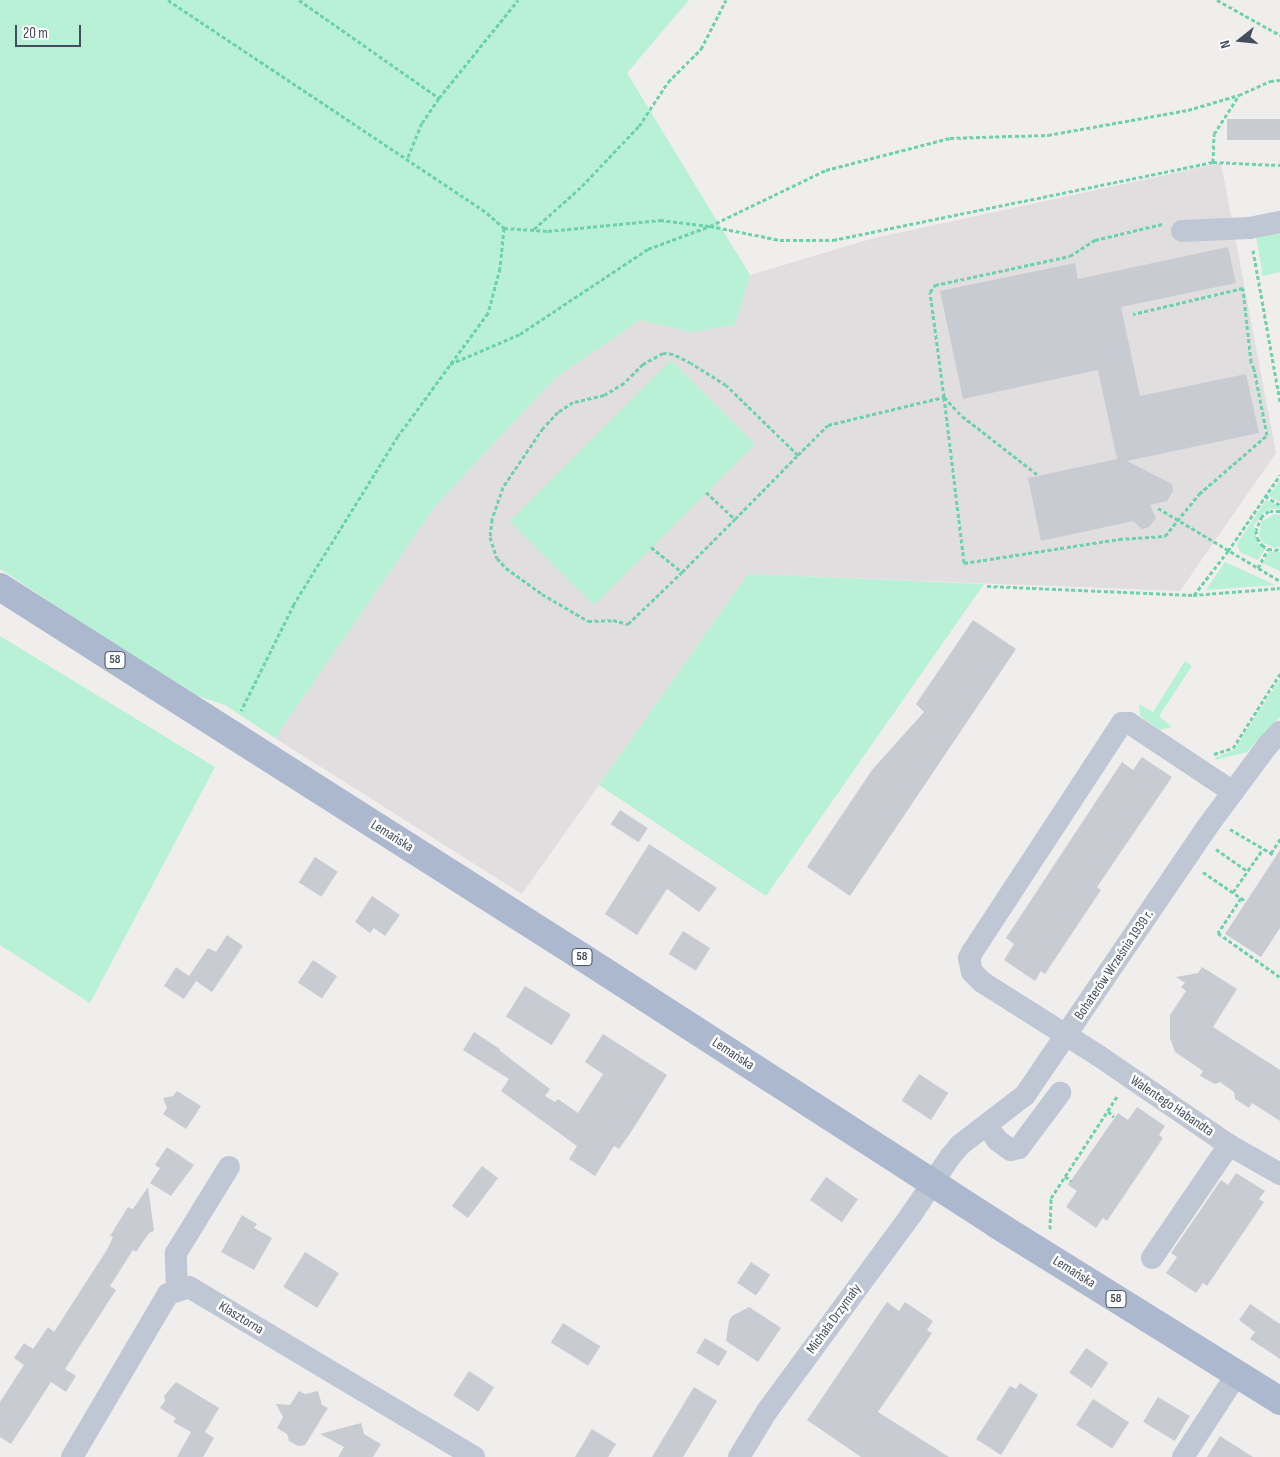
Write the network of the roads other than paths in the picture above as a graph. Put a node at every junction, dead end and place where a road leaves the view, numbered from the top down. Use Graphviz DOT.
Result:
graph roads {
  1 [pos="1280,222"];
  2 [pos="1182,231"];
  3 [pos="0,586"];
  4 [pos="1280,732"];
  5 [pos="1233,792"];
  6 [pos="1067,1035"];
  7 [pos="1060,1093"];
  8 [pos="987,1126"];
  9 [pos="1229,1145"];
  10 [pos="230,1167"];
  11 [pos="1280,1174"];
  12 [pos="932,1183"];
  13 [pos="1152,1258"];
  14 [pos="177,1291"];
  15 [pos="1237,1374"];
  16 [pos="1280,1401"];
  17 [pos="72,1457"];
  18 [pos="474,1457"];
  19 [pos="739,1457"];
  20 [pos="1183,1457"];
  1 -- 2 [label="street"];
  3 -- 12 [label="main road, Lemańska / 58"];
  4 -- 5 [label="street, Bohaterów Września 1939 r."];
  5 -- 6 [label="street, Bohaterów Września 1939 r."];
  5 -- 6 [label="street, Walentego Habandta"];
  6 -- 8 [label="street, Bohaterów Września 1939 r."];
  6 -- 9 [label="street, Walentego Habandta"];
  7 -- 8 [label="street"];
  8 -- 12 [label="street, Bohaterów Września 1939 r."];
  9 -- 11 [label="street, Walentego Habandta"];
  9 -- 13 [label="street"];
  10 -- 14 [label="street"];
  12 -- 15 [label="main road, Lemańska / 58"];
  12 -- 19 [label="street, Michała Drzymały"];
  14 -- 17 [label="street"];
  14 -- 18 [label="street, Klasztorna"];
  15 -- 16 [label="main road, 58"];
  15 -- 20 [label="street"];
}
